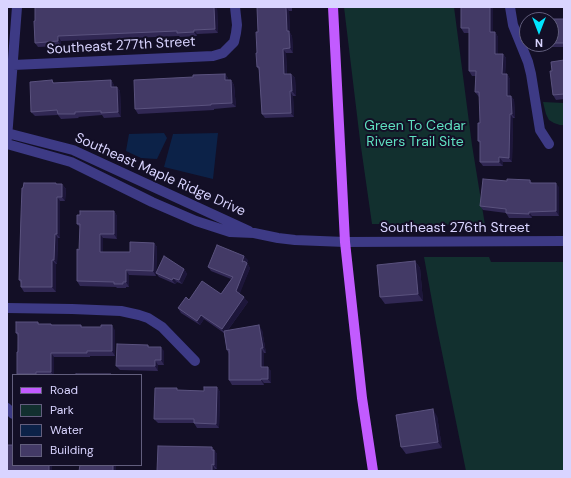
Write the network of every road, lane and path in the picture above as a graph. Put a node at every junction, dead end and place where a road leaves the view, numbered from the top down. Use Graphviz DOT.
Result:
graph roads {
  1 [pos="17,7"];
  2 [pos="235,7"];
  3 [pos="333,7"];
  4 [pos="510,7"];
  5 [pos="13,65"];
  6 [pos="7,135"];
  7 [pos="7,144"];
  8 [pos="549,144"];
  9 [pos="254,233"];
  10 [pos="564,241"];
  11 [pos="345,242"];
  12 [pos="7,308"];
  13 [pos="195,361"];
  14 [pos="373,471"];
  1 -- 5 [label="street"];
  2 -- 5 [label="street, Southeast 277th Street"];
  3 -- 11 [label="main road"];
  4 -- 8 [label="street"];
  5 -- 6 [label="street"];
  6 -- 9 [label="street, Southeast Maple Ridge Drive"];
  7 -- 9 [label="street, Southeast Maple Ridge Drive"];
  9 -- 11 [label="street, Southeast Maple Ridge Drive"];
  10 -- 11 [label="street, Southeast 276th Street"];
  11 -- 14 [label="main road"];
  12 -- 13 [label="street"];
}
